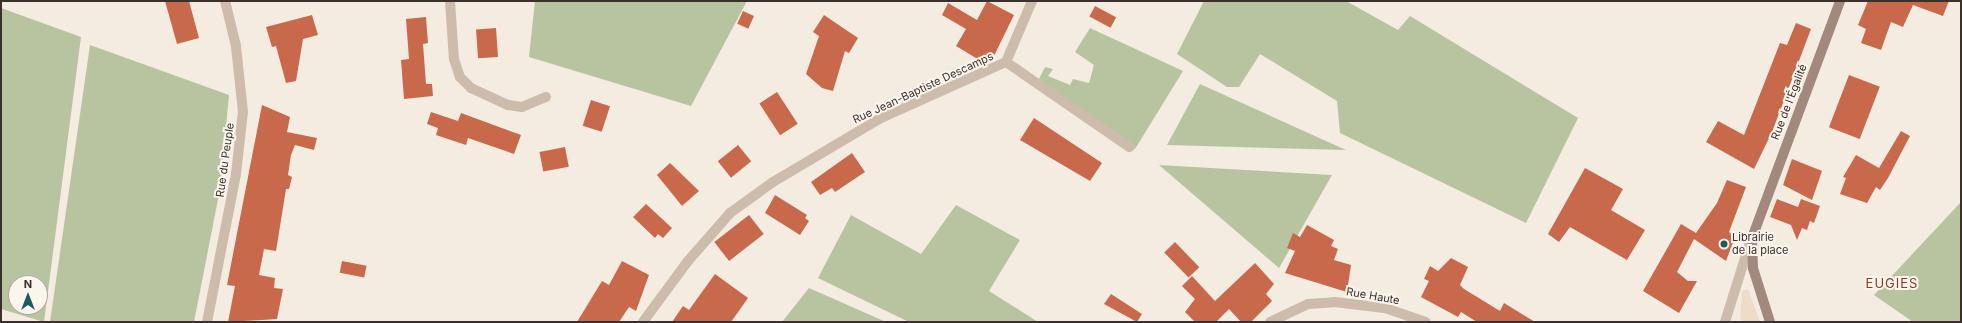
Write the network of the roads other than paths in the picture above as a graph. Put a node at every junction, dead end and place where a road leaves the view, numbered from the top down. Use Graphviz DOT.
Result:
graph roads {
  1 [pos="225,1"];
  2 [pos="450,1"];
  3 [pos="1032,1"];
  4 [pos="1840,1"];
  5 [pos="1006,62"];
  6 [pos="546,97"];
  7 [pos="1129,147"];
  8 [pos="1752,238"];
  9 [pos="207,322"];
  10 [pos="644,322"];
  11 [pos="1270,322"];
  12 [pos="1426,322"];
  13 [pos="1725,322"];
  14 [pos="1770,322"];
  1 -- 9 [label="street, Rue du Peuple"];
  2 -- 6 [label="street"];
  3 -- 5 [label="street, Rue Jean-Baptiste Descamps"];
  4 -- 8 [label="main road, Rue de l'Égalité"];
  5 -- 7 [label="street"];
  5 -- 10 [label="street, Rue Jean-Baptiste Descamps"];
  8 -- 13 [label="street"];
  8 -- 14 [label="main road, Rue de l'Égalité"];
  11 -- 12 [label="street, Rue Haute"];
}
